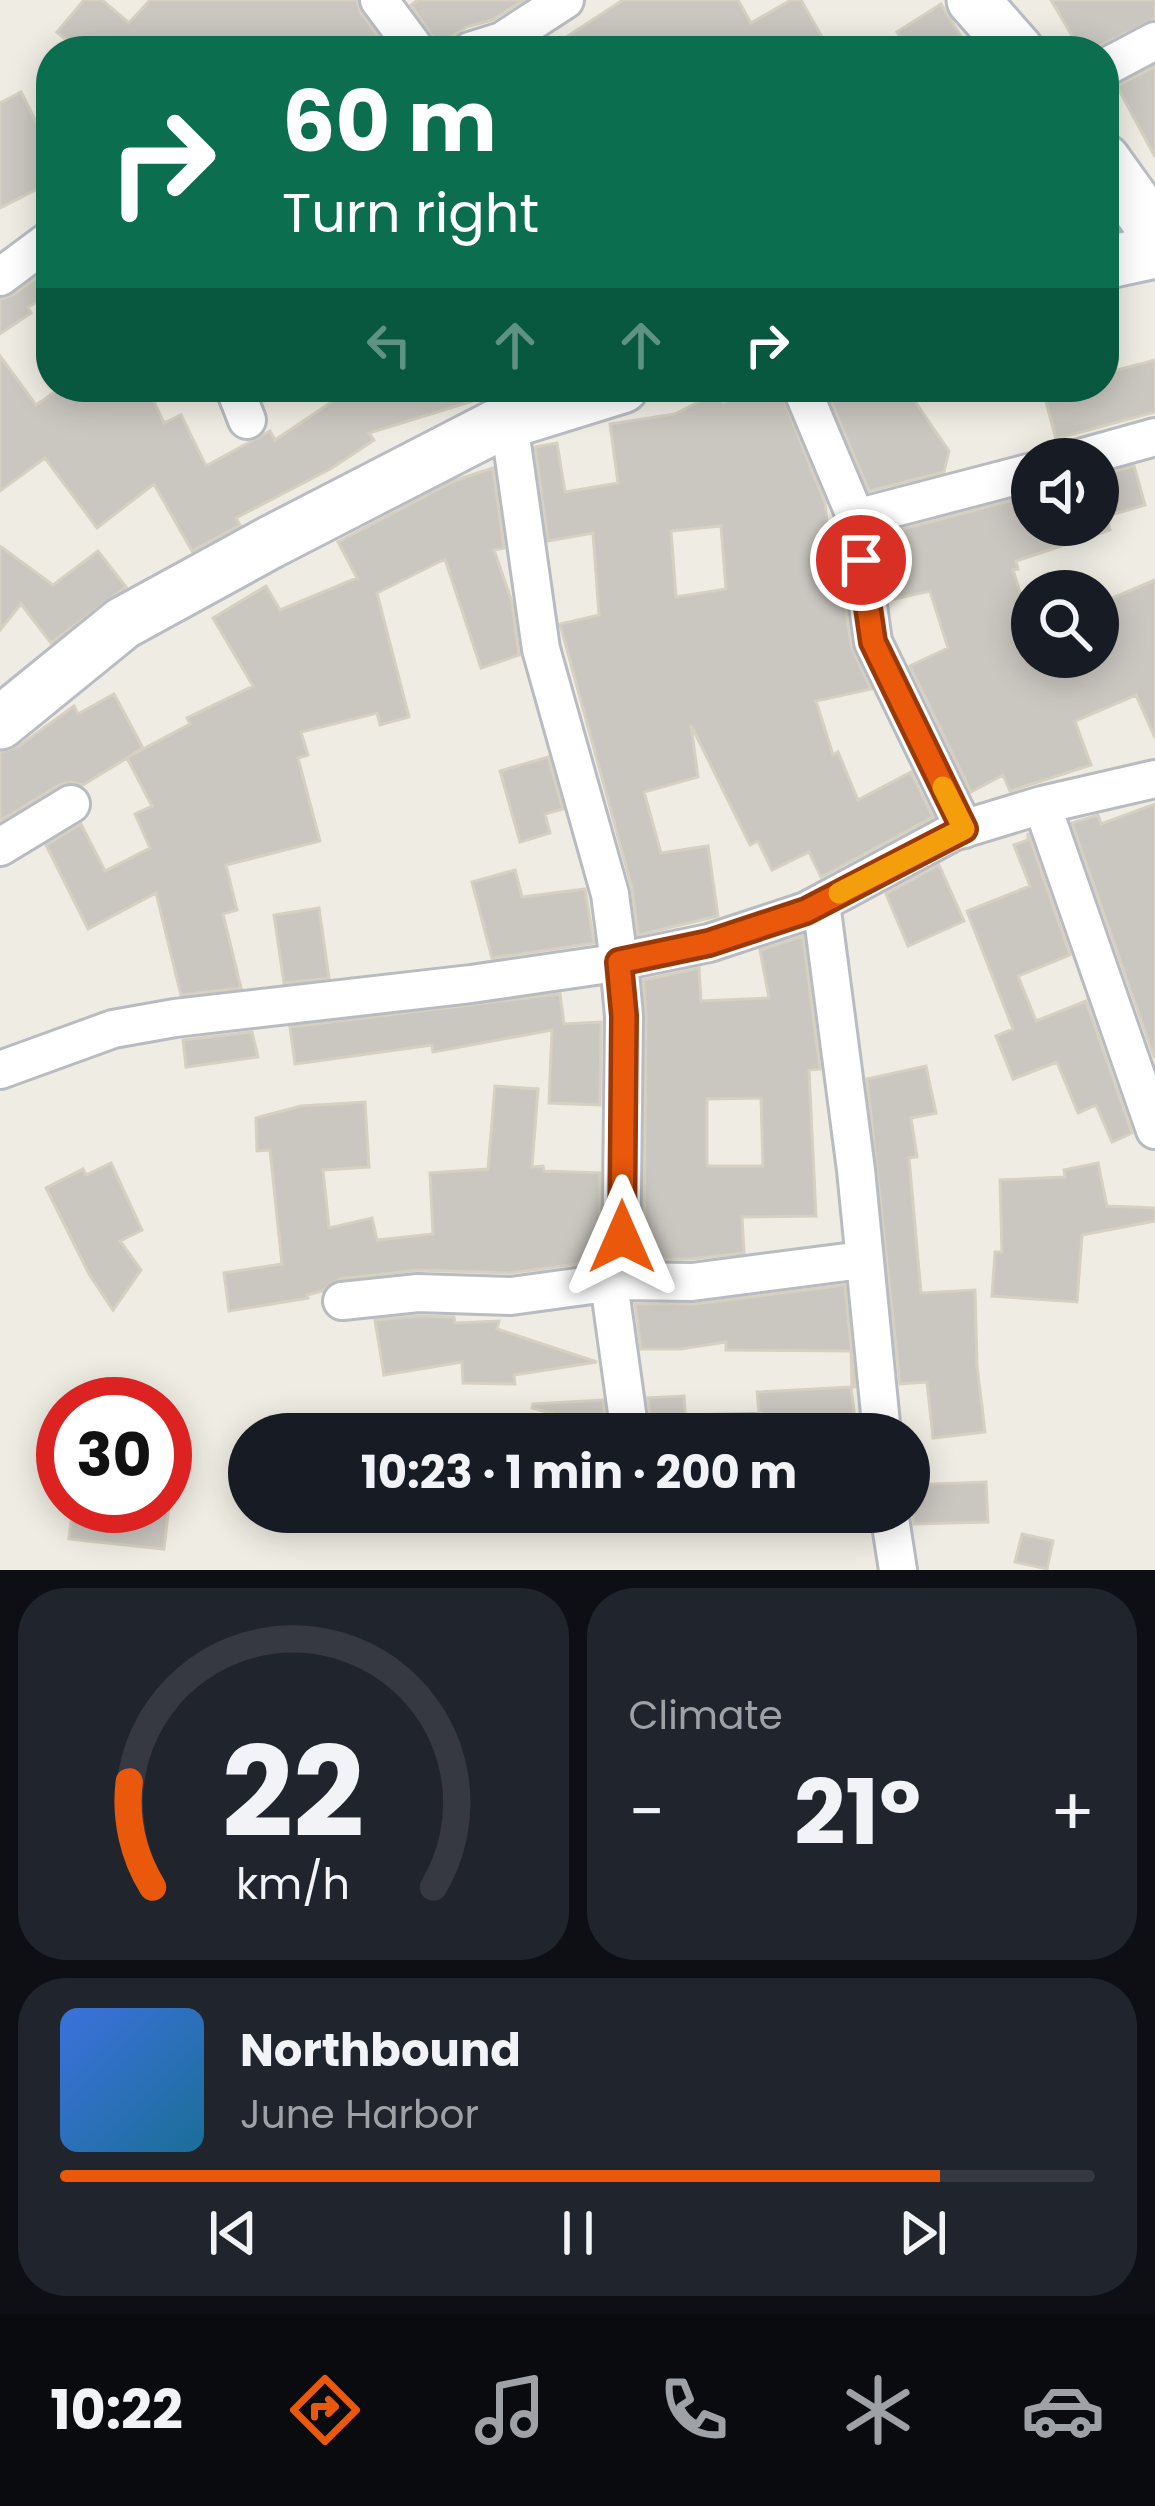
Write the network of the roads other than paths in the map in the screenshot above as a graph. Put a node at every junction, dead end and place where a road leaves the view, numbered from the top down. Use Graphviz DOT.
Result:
graph roads {
  1 [pos="379,0"];
  2 [pos="565,0"];
  3 [pos="974,0"];
  4 [pos="406,36"];
  5 [pos="510,36"];
  6 [pos="1005,36"];
  7 [pos="1155,41"];
  8 [pos="1119,60"];
  9 [pos="1119,181"];
  10 [pos="1155,230"];
  11 [pos="36,250"];
  12 [pos="1155,252"];
  13 [pos="1119,260"];
  14 [pos="0,277"];
  15 [pos="807,402"];
  16 [pos="506,405"];
  17 [pos="1155,437"];
  18 [pos="1119,447"];
  19 [pos="1011,477"];
  20 [pos="856,518"];
  21 [pos="0,723"];
  22 [pos="1155,779"];
  23 [pos="71,804"];
  24 [pos="1042,805"];
  25 [pos="964,829"];
  26 [pos="0,847"];
  27 [pos="821,903"];
  28 [pos="619,962"];
  29 [pos="0,1070"];
  30 [pos="1155,1130"];
  31 [pos="862,1260"];
  32 [pos="615,1282"];
  33 [pos="342,1301"];
  34 [pos="628,1413"];
  35 [pos="880,1413"];
  36 [pos="892,1533"];
  37 [pos="898,1570"];
  1 -- 4 [label="street"];
  2 -- 5 [label="street"];
  3 -- 6 [label="street"];
  7 -- 8 [label="street"];
  9 -- 10 [label="street"];
  11 -- 14 [label="street"];
  12 -- 13 [label="street"];
  15 -- 20 [label="street"];
  16 -- 21 [label="street"];
  16 -- 28 [label="street"];
  17 -- 18 [label="street"];
  19 -- 20 [label="street"];
  20 -- 25 [label="street"];
  22 -- 24 [label="street"];
  23 -- 26 [label="street"];
  24 -- 25 [label="street"];
  24 -- 30 [label="street"];
  25 -- 27 [label="street"];
  27 -- 28 [label="street"];
  27 -- 31 [label="street"];
  28 -- 29 [label="street"];
  28 -- 32 [label="street"];
  31 -- 32 [label="street"];
  31 -- 35 [label="street"];
  32 -- 33 [label="street"];
  32 -- 34 [label="street"];
  36 -- 37 [label="street"];
}
